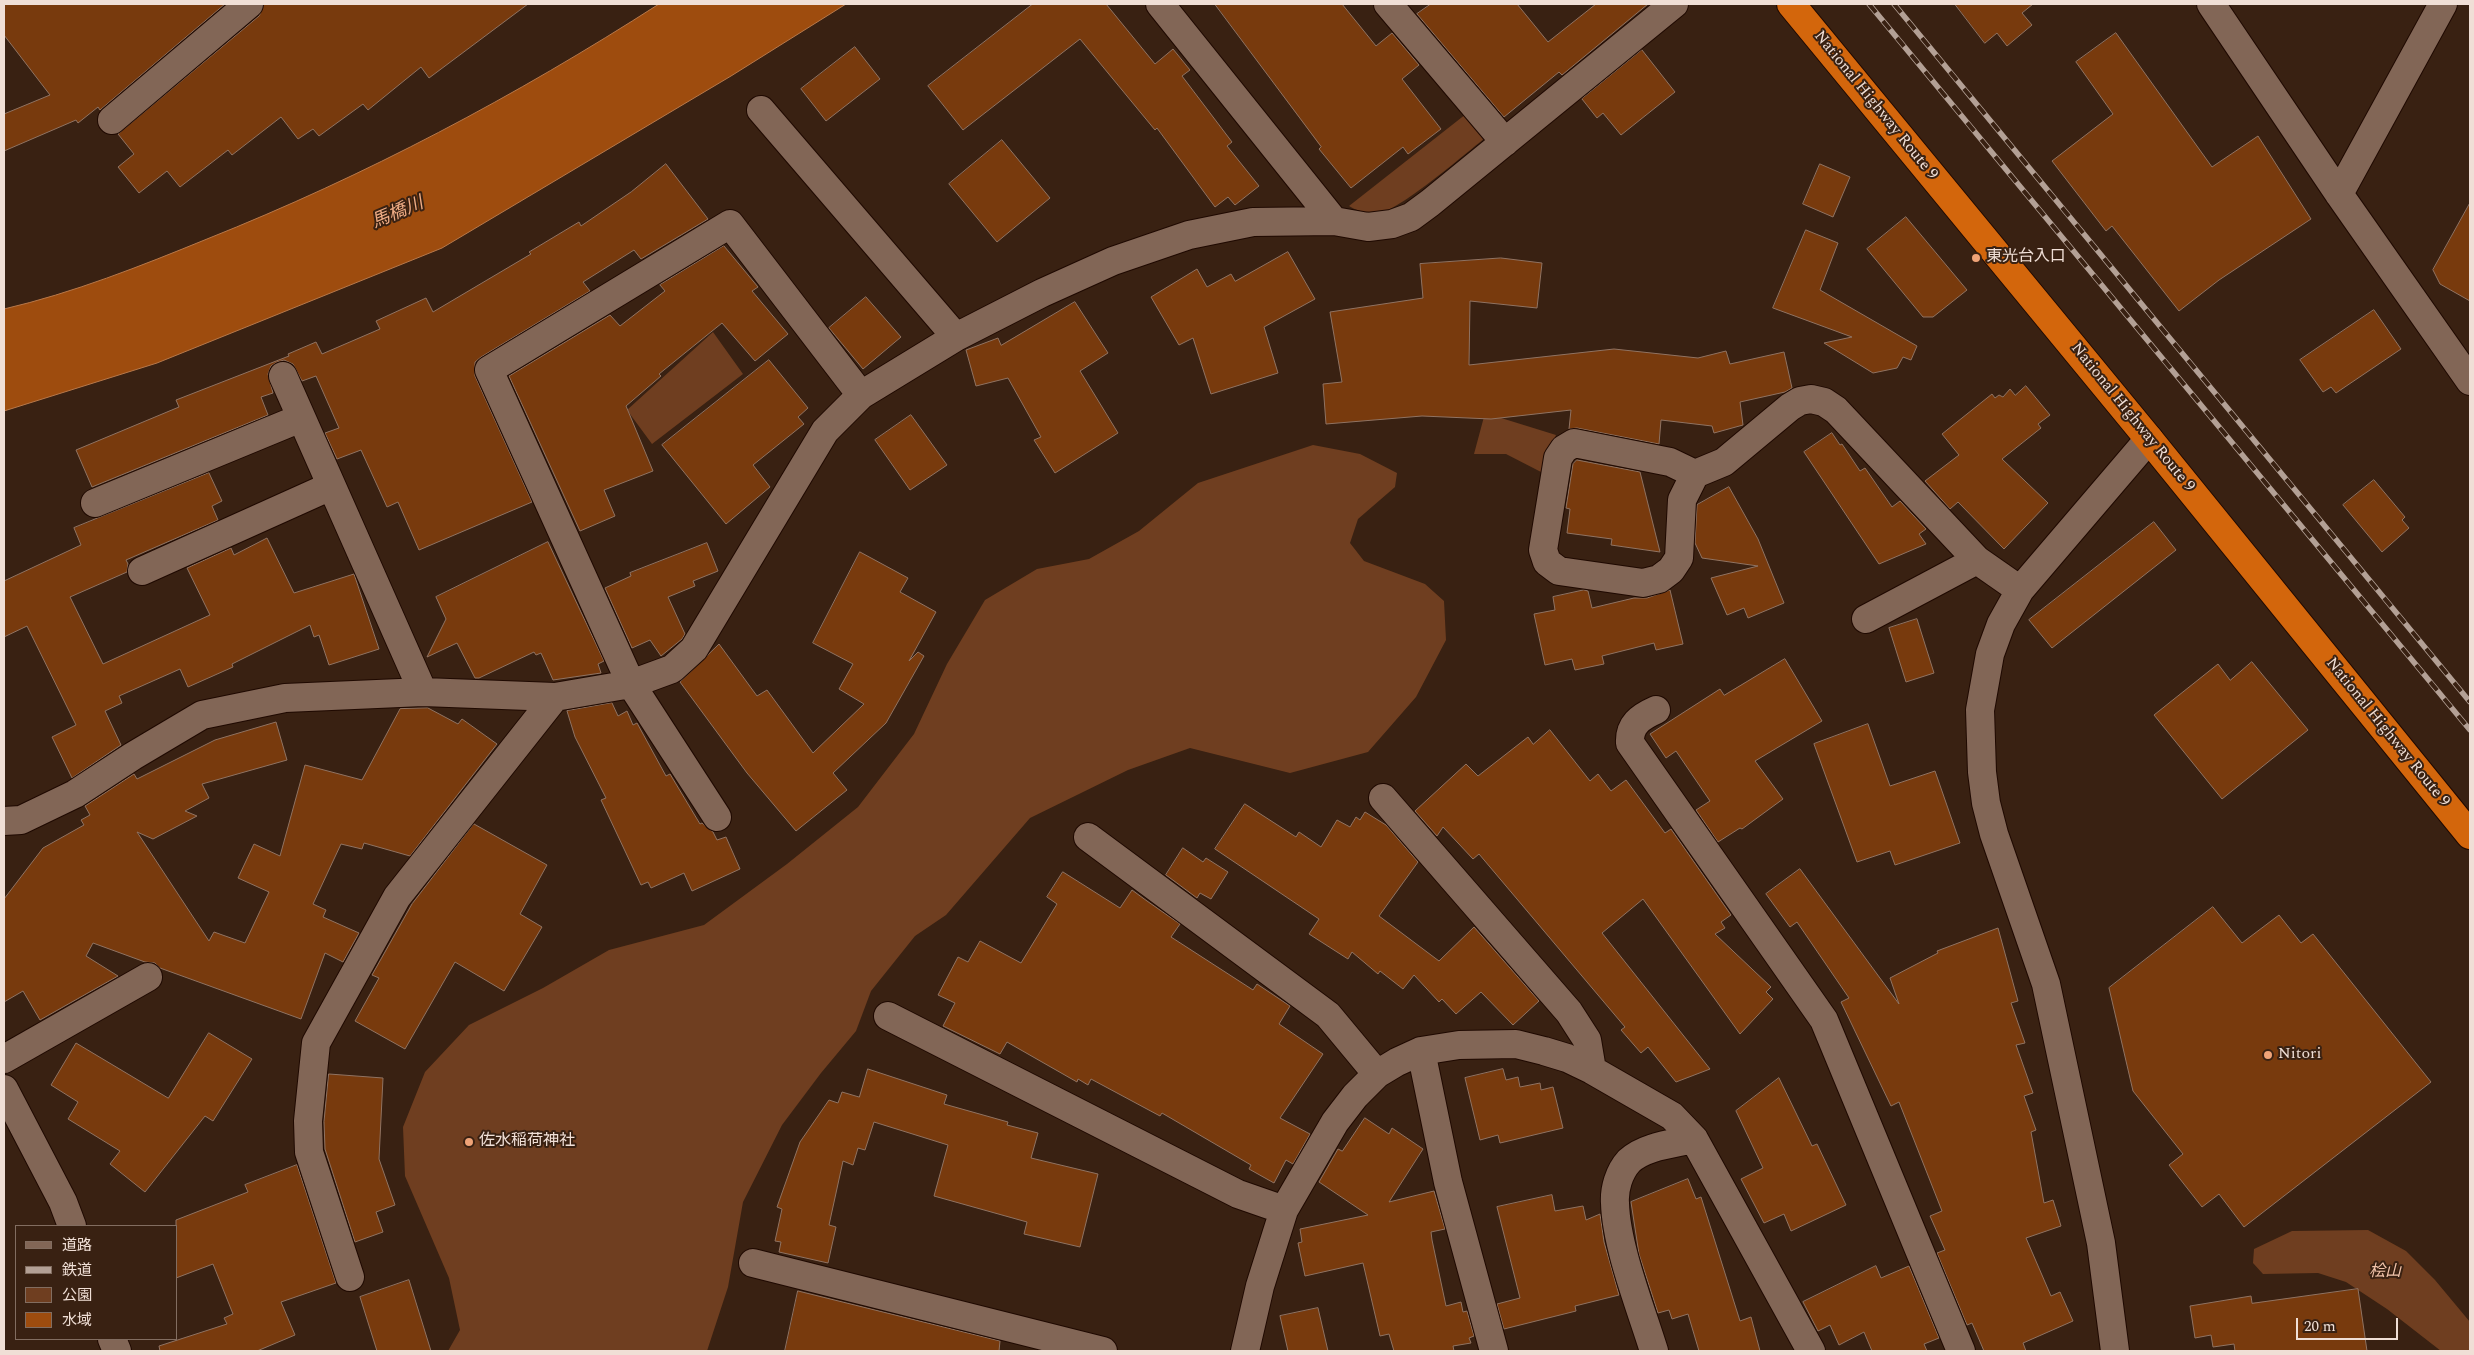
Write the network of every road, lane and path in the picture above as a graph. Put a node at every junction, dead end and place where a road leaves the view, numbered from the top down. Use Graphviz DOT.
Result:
graph roads {
  1 [pos="249,4"];
  2 [pos="1160,4"];
  3 [pos="1388,4"];
  4 [pos="1674,4"];
  5 [pos="1791,4"];
  6 [pos="2211,4"];
  7 [pos="2443,4"];
  8 [pos="761,110"];
  9 [pos="112,120"];
  10 [pos="1504,142"];
  11 [pos="2339,194"];
  12 [pos="1334,221"];
  13 [pos="956,338"];
  14 [pos="283,376"];
  15 [pos="2470,381"];
  16 [pos="861,395"];
  17 [pos="301,418"];
  18 [pos="2149,439"];
  19 [pos="1695,474"];
  20 [pos="331,486"];
  21 [pos="95,503"];
  22 [pos="1977,560"];
  23 [pos="142,570"];
  24 [pos="2020,590"];
  25 [pos="1866,619"];
  26 [pos="631,684"];
  27 [pos="423,692"];
  28 [pos="555,697"];
  29 [pos="1656,710"];
  30 [pos="1383,798"];
  31 [pos="717,817"];
  32 [pos="4,821"];
  33 [pos="2470,835"];
  34 [pos="1088,837"];
  35 [pos="148,977"];
  36 [pos="888,1016"];
  37 [pos="1421,1051"];
  38 [pos="4,1059"];
  39 [pos="1592,1070"];
  40 [pos="1377,1074"];
  41 [pos="4,1089"];
  42 [pos="1694,1140"];
  43 [pos="1284,1210"];
  44 [pos="72,1225"];
  45 [pos="753,1263"];
  46 [pos="350,1277"];
  47 [pos="1103,1351"];
  48 [pos="1244,1351"];
  49 [pos="1494,1351"];
  50 [pos="1654,1351"];
  51 [pos="1811,1351"];
  52 [pos="1961,1351"];
  53 [pos="2115,1351"];
  1 -- 9 [label="street"];
  2 -- 12 [label="street"];
  3 -- 10 [label="street"];
  4 -- 10 [label="street"];
  5 -- 18 [label="highway, National Highway Route 9"];
  6 -- 11 [label="street"];
  7 -- 11 [label="street"];
  8 -- 13 [label="street"];
  10 -- 12 [label="street"];
  11 -- 15 [label="street"];
  12 -- 13 [label="street"];
  13 -- 16 [label="street"];
  14 -- 17 [label="street"];
  16 -- 26 [label="street"];
  16 -- 26 [label="street"];
  17 -- 20 [label="street"];
  17 -- 21 [label="street"];
  18 -- 24 [label="street"];
  18 -- 33 [label="highway, National Highway Route 9"];
  19 -- 19 [label="street"];
  19 -- 22 [label="street"];
  20 -- 23 [label="street"];
  20 -- 27 [label="street"];
  22 -- 24 [label="street"];
  22 -- 25 [label="street"];
  24 -- 53 [label="street"];
  26 -- 28 [label="street"];
  26 -- 31 [label="street"];
  27 -- 28 [label="street"];
  27 -- 32 [label="street"];
  28 -- 46 [label="street"];
  29 -- 52 [label="street"];
  30 -- 39 [label="street"];
  34 -- 40 [label="street"];
  35 -- 38 [label="street"];
  36 -- 43 [label="street"];
  37 -- 39 [label="street"];
  37 -- 40 [label="street"];
  37 -- 49 [label="street"];
  39 -- 42 [label="street"];
  40 -- 43 [label="street"];
  41 -- 44 [label="street"];
  42 -- 50 [label="street"];
  42 -- 51 [label="street"];
  43 -- 48 [label="street"];
  45 -- 47 [label="street"];
}
